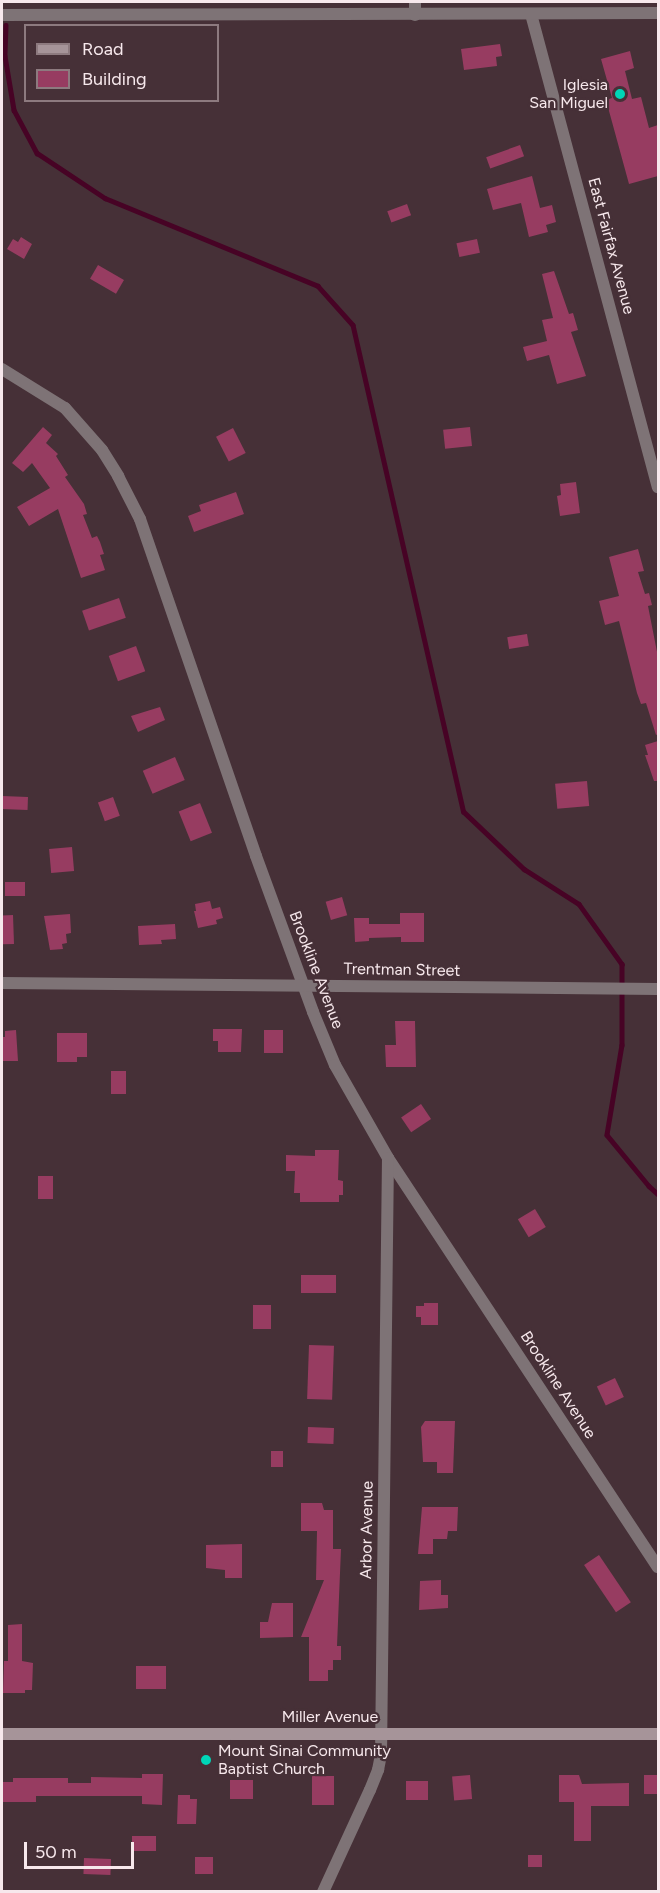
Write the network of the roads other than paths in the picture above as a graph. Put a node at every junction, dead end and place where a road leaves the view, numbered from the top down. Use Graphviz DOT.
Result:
graph roads {
  1 [pos="610,7"];
  2 [pos="415,8"];
  3 [pos="658,13"];
  4 [pos="531,14"];
  5 [pos="2,15"];
  6 [pos="2,369"];
  7 [pos="658,487"];
  8 [pos="2,983"];
  9 [pos="303,985"];
  10 [pos="658,989"];
  11 [pos="388,1158"];
  12 [pos="658,1567"];
  13 [pos="2,1734"];
  14 [pos="381,1734"];
  15 [pos="658,1734"];
  16 [pos="323,1892"];
  1 -- 3 [label="street"];
  1 -- 4 [label="street"];
  2 -- 4 [label="street"];
  2 -- 5 [label="street"];
  4 -- 7 [label="street, East Fairfax Avenue"];
  6 -- 9 [label="street, Brookline Avenue"];
  8 -- 9 [label="street, Trentman Street"];
  9 -- 10 [label="street, Trentman Street"];
  9 -- 11 [label="street, Brookline Avenue"];
  11 -- 12 [label="street, Brookline Avenue"];
  11 -- 14 [label="street, Arbor Avenue"];
  13 -- 14 [label="main road, Miller Avenue"];
  14 -- 15 [label="main road, Miller Avenue"];
  14 -- 16 [label="street, Arbor Avenue"];
}
